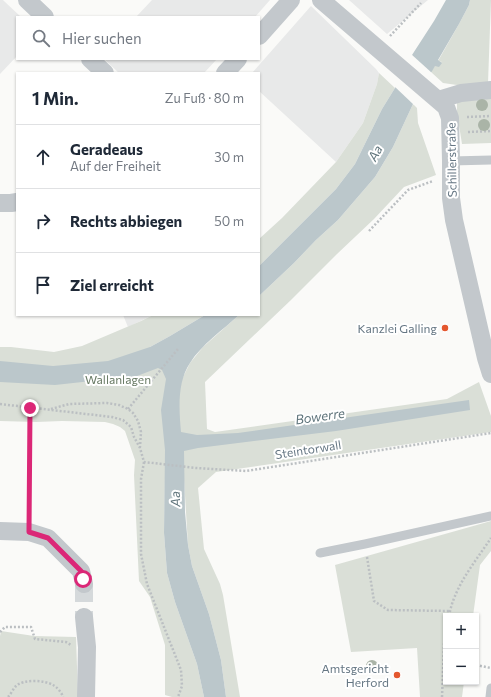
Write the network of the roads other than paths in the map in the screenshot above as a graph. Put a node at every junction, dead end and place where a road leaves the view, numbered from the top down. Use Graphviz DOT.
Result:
graph roads {
  1 [pos="27,0"];
  2 [pos="291,0"];
  3 [pos="321,0"];
  4 [pos="44,16"];
  5 [pos="260,35"];
  6 [pos="91,60"];
  7 [pos="237,60"];
  8 [pos="105,72"];
  9 [pos="226,72"];
  10 [pos="491,90"];
  11 [pos="438,100"];
  12 [pos="491,160"];
  13 [pos="451,168"];
  14 [pos="16,202"];
  15 [pos="0,203"];
  16 [pos="491,374"];
  17 [pos="491,516"];
  18 [pos="0,531"];
  19 [pos="320,553"];
  20 [pos="84,584"];
  21 [pos="84,617"];
  22 [pos="491,688"];
  23 [pos="86,697"];
  24 [pos="490,697"];
  1 -- 4 [label="street"];
  2 -- 5 [label="street"];
  3 -- 11 [label="street, Schillerstraße"];
  6 -- 8 [label="street"];
  7 -- 9 [label="street"];
  10 -- 11 [label="street"];
  11 -- 13 [label="street, Schillerstraße"];
  12 -- 13 [label="lane"];
  13 -- 16 [label="street, Schillerstraße"];
  14 -- 15 [label="street"];
  17 -- 19 [label="lane"];
  18 -- 20 [label="street"];
  21 -- 23 [label="street"];
  22 -- 24 [label="lane"];
}
